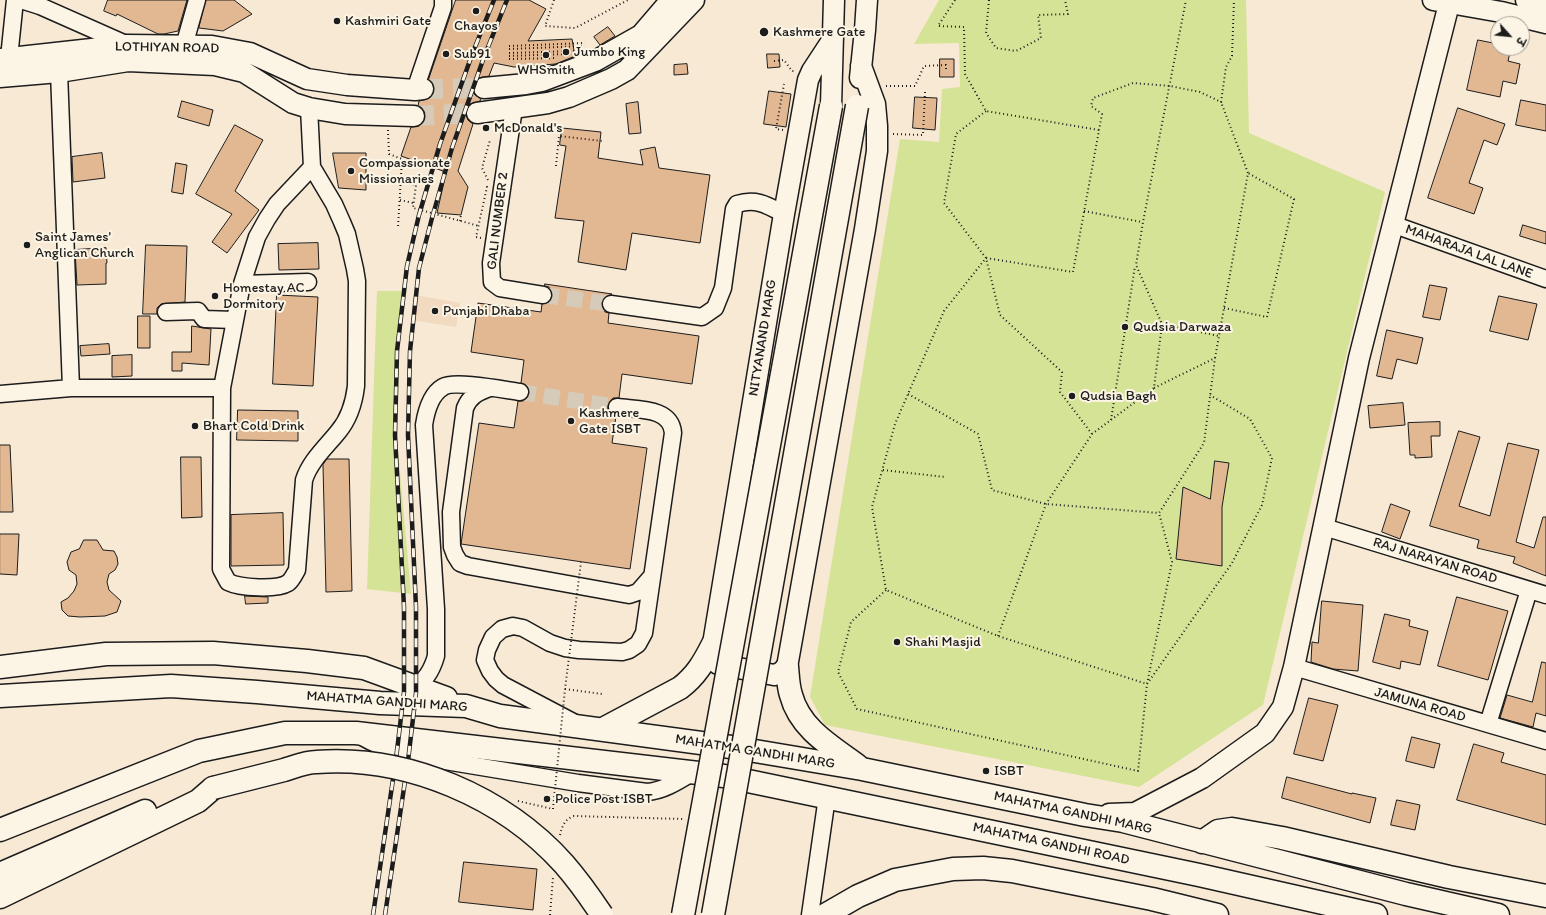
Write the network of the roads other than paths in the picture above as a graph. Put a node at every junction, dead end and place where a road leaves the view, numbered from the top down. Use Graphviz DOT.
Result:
graph roads {
  1 [pos="15,0"];
  2 [pos="21,0"];
  3 [pos="197,0"];
  4 [pos="443,0"];
  5 [pos="671,0"];
  6 [pos="694,0"];
  7 [pos="834,0"];
  8 [pos="869,0"];
  9 [pos="1526,0"];
  10 [pos="1444,1"];
  11 [pos="1546,4"];
  12 [pos="1546,23"];
  13 [pos="833,39"];
  14 [pos="128,45"];
  15 [pos="184,46"];
  16 [pos="5,59"];
  17 [pos="862,66"];
  18 [pos="59,72"];
  19 [pos="0,77"];
  20 [pos="484,88"];
  21 [pos="419,90"];
  22 [pos="831,106"];
  23 [pos="857,106"];
  24 [pos="308,108"];
  25 [pos="514,108"];
  26 [pos="477,113"];
  27 [pos="414,116"];
  28 [pos="312,167"];
  29 [pos="784,214"];
  30 [pos="1392,224"];
  31 [pos="1546,279"];
  32 [pos="308,282"];
  33 [pos="242,284"];
  34 [pos="543,295"];
  35 [pos="611,304"];
  36 [pos="166,312"];
  37 [pos="234,320"];
  38 [pos="71,388"];
  39 [pos="222,388"];
  40 [pos="490,388"];
  41 [pos="520,392"];
  42 [pos="0,394"];
  43 [pos="617,407"];
  44 [pos="1324,527"];
  45 [pos="652,576"];
  46 [pos="1529,590"];
  47 [pos="1546,595"];
  48 [pos="713,644"];
  49 [pos="0,667"];
  50 [pos="787,667"];
  51 [pos="1294,667"];
  52 [pos="414,687"];
  53 [pos="0,696"];
  54 [pos="466,706"];
  55 [pos="1488,724"];
  56 [pos="594,728"];
  57 [pos="1546,740"];
  58 [pos="862,769"];
  59 [pos="724,776"];
  60 [pos="213,788"];
  61 [pos="827,797"];
  62 [pos="1085,815"];
  63 [pos="0,830"];
  64 [pos="1202,842"];
  65 [pos="0,874"];
  66 [pos="1546,896"];
  67 [pos="0,897"];
  68 [pos="602,915"];
  69 [pos="683,915"];
  70 [pos="713,915"];
  71 [pos="810,915"];
  72 [pos="825,915"];
  73 [pos="1217,915"];
  74 [pos="1376,915"];
  75 [pos="1498,915"];
  1 -- 16 [label="street"];
  2 -- 14 [label="street"];
  3 -- 15 [label="street"];
  4 -- 21 [label="street"];
  5 -- 20 [label="main road"];
  6 -- 25 [label="main road"];
  7 -- 13 [label="main road"];
  8 -- 17 [label="main road"];
  9 -- 11 [label="main road"];
  10 -- 12 [label="main road"];
  10 -- 30 [label="main road"];
  13 -- 22 [label="main road"];
  13 -- 29 [label="main road, NITYANAND MARG"];
  14 -- 15 [label="main road, LOTHIYAN ROAD"];
  14 -- 16 [label="main road, LOTHIYAN ROAD"];
  15 -- 21 [label="main road, LOTHIYAN ROAD"];
  17 -- 23 [label="main road"];
  17 -- 50 [label="main road"];
  18 -- 19 [label="main road, LOTHIYAN ROAD"];
  18 -- 24 [label="main road, LOTHIYAN ROAD"];
  18 -- 38 [label="street"];
  22 -- 69 [label="highway, bridge"];
  23 -- 70 [label="highway, bridge"];
  24 -- 27 [label="main road, LOTHIYAN ROAD"];
  24 -- 28 [label="street"];
  25 -- 26 [label="main road"];
  25 -- 34 [label="street, GALI NUMBER 2"];
  28 -- 33 [label="street"];
  28 -- 39 [label="street"];
  29 -- 35 [label="street"];
  29 -- 48 [label="main road, NITYANAND MARG"];
  30 -- 31 [label="street, MAHARAJA LAL LANE"];
  30 -- 44 [label="main road"];
  32 -- 33 [label="street"];
  33 -- 37 [label="street"];
  36 -- 37 [label="street"];
  37 -- 39 [label="street"];
  38 -- 39 [label="street"];
  38 -- 42 [label="street"];
  40 -- 41 [label="street"];
  40 -- 45 [label="street"];
  40 -- 52 [label="street"];
  43 -- 45 [label="street"];
  44 -- 46 [label="street, RAJ NARAYAN ROAD"];
  44 -- 51 [label="main road"];
  45 -- 56 [label="street"];
  46 -- 47 [label="street, RAJ NARAYAN ROAD"];
  46 -- 55 [label="street"];
  48 -- 50 [label="main road"];
  48 -- 56 [label="highway"];
  49 -- 52 [label="highway"];
  50 -- 58 [label="highway"];
  51 -- 55 [label="street, JAMUNA ROAD"];
  51 -- 62 [label="main road"];
  52 -- 54 [label="highway"];
  53 -- 54 [label="highway, MAHATMA GANDHI MARG"];
  54 -- 56 [label="highway, MAHATMA GANDHI MARG"];
  55 -- 57 [label="street, JAMUNA ROAD"];
  56 -- 58 [label="highway, MAHATMA GANDHI MARG"];
  58 -- 62 [label="highway, MAHATMA GANDHI MARG"];
  59 -- 61 [label="highway, MAHATMA GANDHI ROAD"];
  59 -- 63 [label="highway, MAHATMA GANDHI MARG"];
  60 -- 65 [label="highway"];
  60 -- 67 [label="highway"];
  60 -- 68 [label="highway, bridge"];
  61 -- 71 [label="street"];
  61 -- 74 [label="highway, MAHATMA GANDHI ROAD"];
  62 -- 64 [label="highway, MAHATMA GANDHI MARG"];
  64 -- 66 [label="highway"];
  64 -- 75 [label="highway, MAHATMA GANDHI MARG"];
  72 -- 73 [label="highway"];
}
